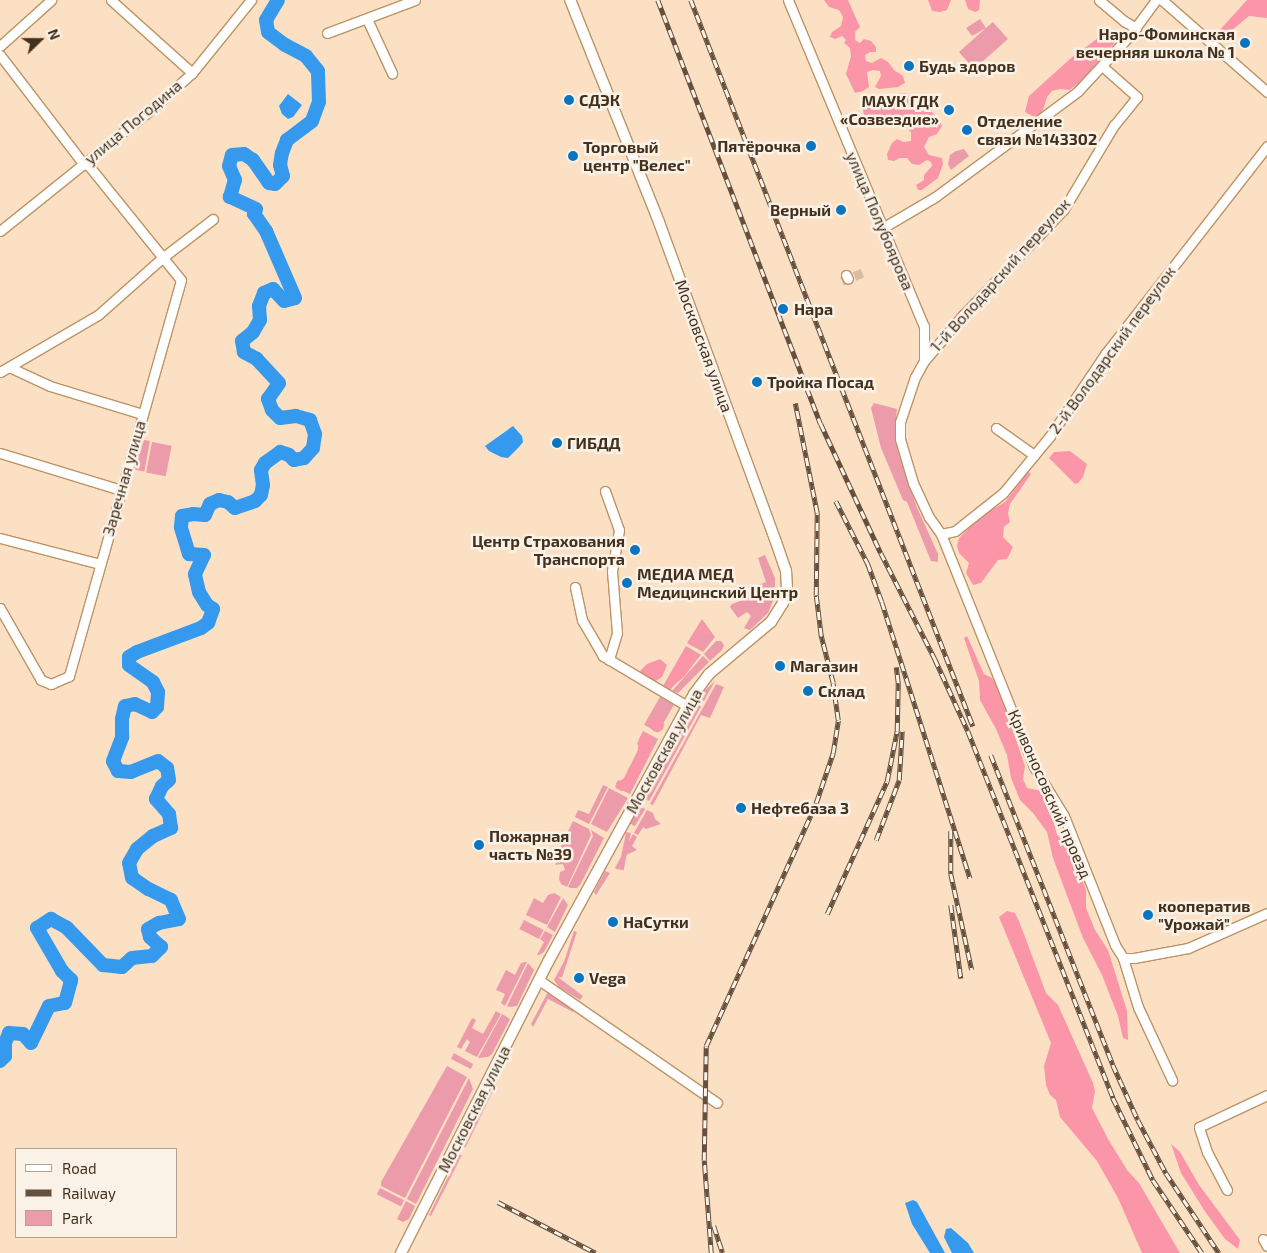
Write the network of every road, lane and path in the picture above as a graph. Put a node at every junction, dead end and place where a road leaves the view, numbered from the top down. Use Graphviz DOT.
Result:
graph roads {
  1 [pos="51,0"];
  2 [pos="111,0"];
  3 [pos="251,0"];
  4 [pos="416,0"];
  5 [pos="570,0"];
  6 [pos="788,0"];
  7 [pos="1099,0"];
  8 [pos="1156,0"];
  9 [pos="1162,0"];
  10 [pos="367,19"];
  11 [pos="1136,28"];
  12 [pos="327,33"];
  13 [pos="0,46"];
  14 [pos="0,55"];
  15 [pos="1102,66"];
  16 [pos="192,73"];
  17 [pos="392,73"];
  18 [pos="1267,92"];
  19 [pos="1267,146"];
  20 [pos="83,163"];
  21 [pos="213,219"];
  22 [pos="884,227"];
  23 [pos="0,231"];
  24 [pos="162,258"];
  25 [pos="924,361"];
  26 [pos="9,366"];
  27 [pos="0,372"];
  28 [pos="142,414"];
  29 [pos="996,428"];
  30 [pos="0,454"];
  31 [pos="1034,455"];
  32 [pos="121,490"];
  33 [pos="605,490"];
  34 [pos="941,534"];
  35 [pos="0,538"];
  36 [pos="100,564"];
  37 [pos="574,587"];
  38 [pos="0,608"];
  39 [pos="609,660"];
  40 [pos="687,706"];
  41 [pos="1267,913"];
  42 [pos="1122,958"];
  43 [pos="539,980"];
  44 [pos="1172,1080"];
  45 [pos="1267,1095"];
  46 [pos="716,1103"];
  47 [pos="1227,1190"];
  48 [pos="401,1253"];
  1 -- 13 [label="street"];
  2 -- 16 [label="street"];
  3 -- 16 [label="street, улица Погодина"];
  4 -- 10 [label="street"];
  5 -- 40 [label="main road, Московская улица"];
  6 -- 22 [label="street, улица Полубоярова"];
  7 -- 11 [label="street"];
  8 -- 11 [label="street"];
  9 -- 18 [label="street"];
  10 -- 12 [label="street"];
  10 -- 17 [label="street"];
  11 -- 15 [label="street"];
  14 -- 20 [label="street"];
  15 -- 22 [label="street"];
  15 -- 25 [label="street, 1-й Володарский переулок"];
  16 -- 20 [label="street, улица Погодина"];
  19 -- 31 [label="street, 2-й Володарский переулок"];
  20 -- 23 [label="street, улица Погодина"];
  20 -- 24 [label="street"];
  21 -- 24 [label="street"];
  22 -- 25 [label="street, улица Полубоярова"];
  24 -- 26 [label="street"];
  24 -- 28 [label="street, Заречная улица"];
  25 -- 34 [label="street, 1-й Володарский переулок"];
  26 -- 27 [label="street"];
  26 -- 28 [label="street"];
  28 -- 32 [label="street, Заречная улица"];
  29 -- 31 [label="street"];
  30 -- 32 [label="street"];
  31 -- 34 [label="street, 2-й Володарский переулок"];
  32 -- 36 [label="street, Заречная улица"];
  33 -- 39 [label="street"];
  34 -- 42 [label="street, Кривоносовский проезд"];
  35 -- 36 [label="street"];
  36 -- 38 [label="street, Заречная улица"];
  37 -- 39 [label="street"];
  39 -- 40 [label="street"];
  40 -- 43 [label="main road, Московская улица"];
  41 -- 42 [label="street"];
  42 -- 44 [label="street, Кривоносовский проезд"];
  43 -- 46 [label="street"];
  43 -- 48 [label="main road, Московская улица"];
  45 -- 47 [label="street"];
}
